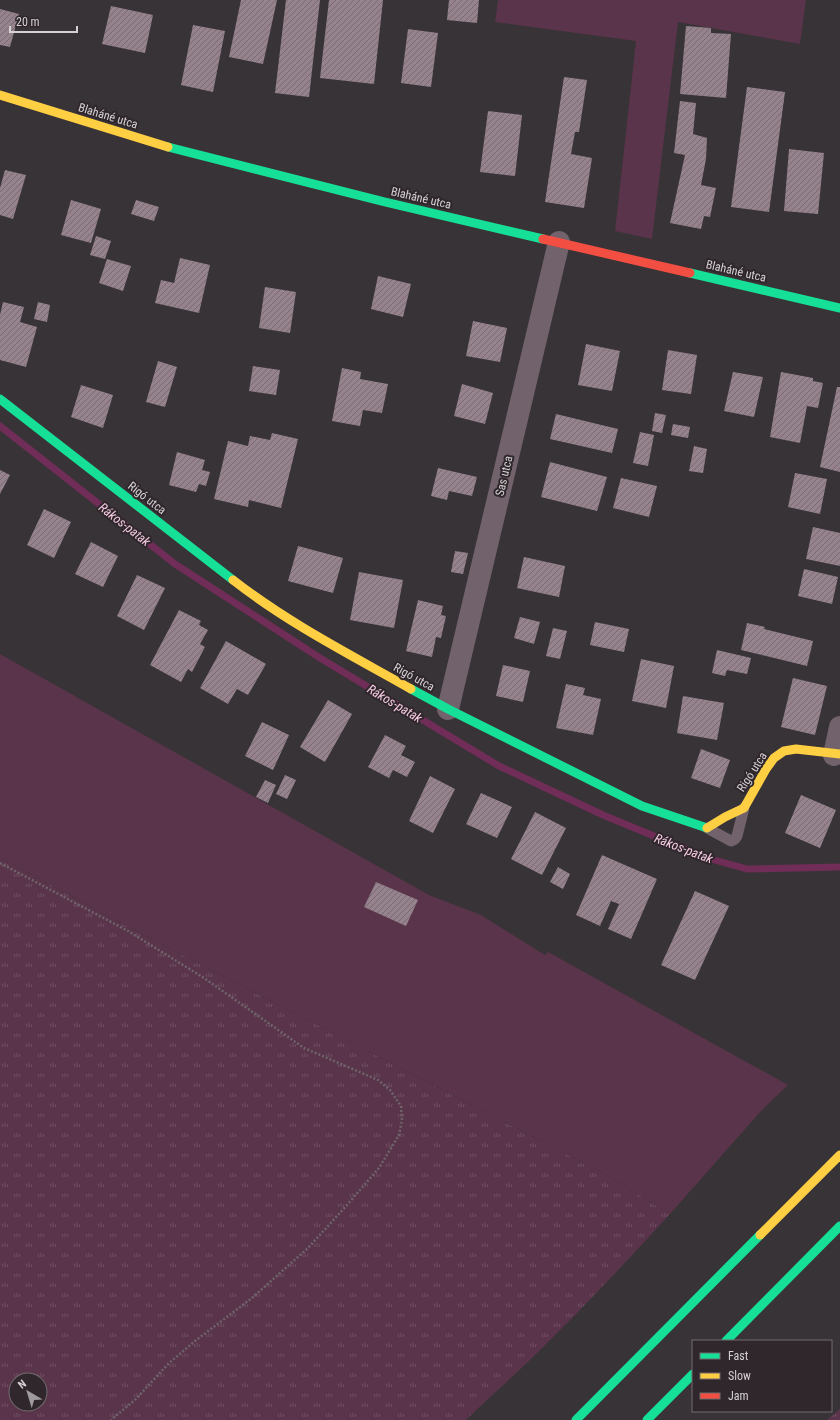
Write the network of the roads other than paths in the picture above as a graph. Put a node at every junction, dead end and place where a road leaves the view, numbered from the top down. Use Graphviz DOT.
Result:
graph roads {
  1 [pos="0,95"];
  2 [pos="559,242"];
  3 [pos="840,308"];
  4 [pos="0,399"];
  5 [pos="448,709"];
  6 [pos="840,727"];
  7 [pos="837,754"];
  8 [pos="744,808"];
  9 [pos="707,828"];
  10 [pos="840,1155"];
  11 [pos="840,1226"];
  12 [pos="727,1340"];
  13 [pos="692,1375"];
  14 [pos="576,1420"];
  15 [pos="647,1420"];
  1 -- 2 [label="main road, Blaháné utca"];
  2 -- 3 [label="main road, Blaháné utca"];
  2 -- 5 [label="street, Sas utca"];
  4 -- 5 [label="main road, Rigó utca"];
  5 -- 9 [label="main road, Rigó utca"];
  6 -- 7 [label="street"];
  7 -- 8 [label="main road, Rigó utca"];
  8 -- 9 [label="main road, Rigó utca"];
  8 -- 9 [label="lane"];
  10 -- 14 [label="main road"];
  11 -- 12 [label="main road"];
  13 -- 15 [label="main road"];
}
